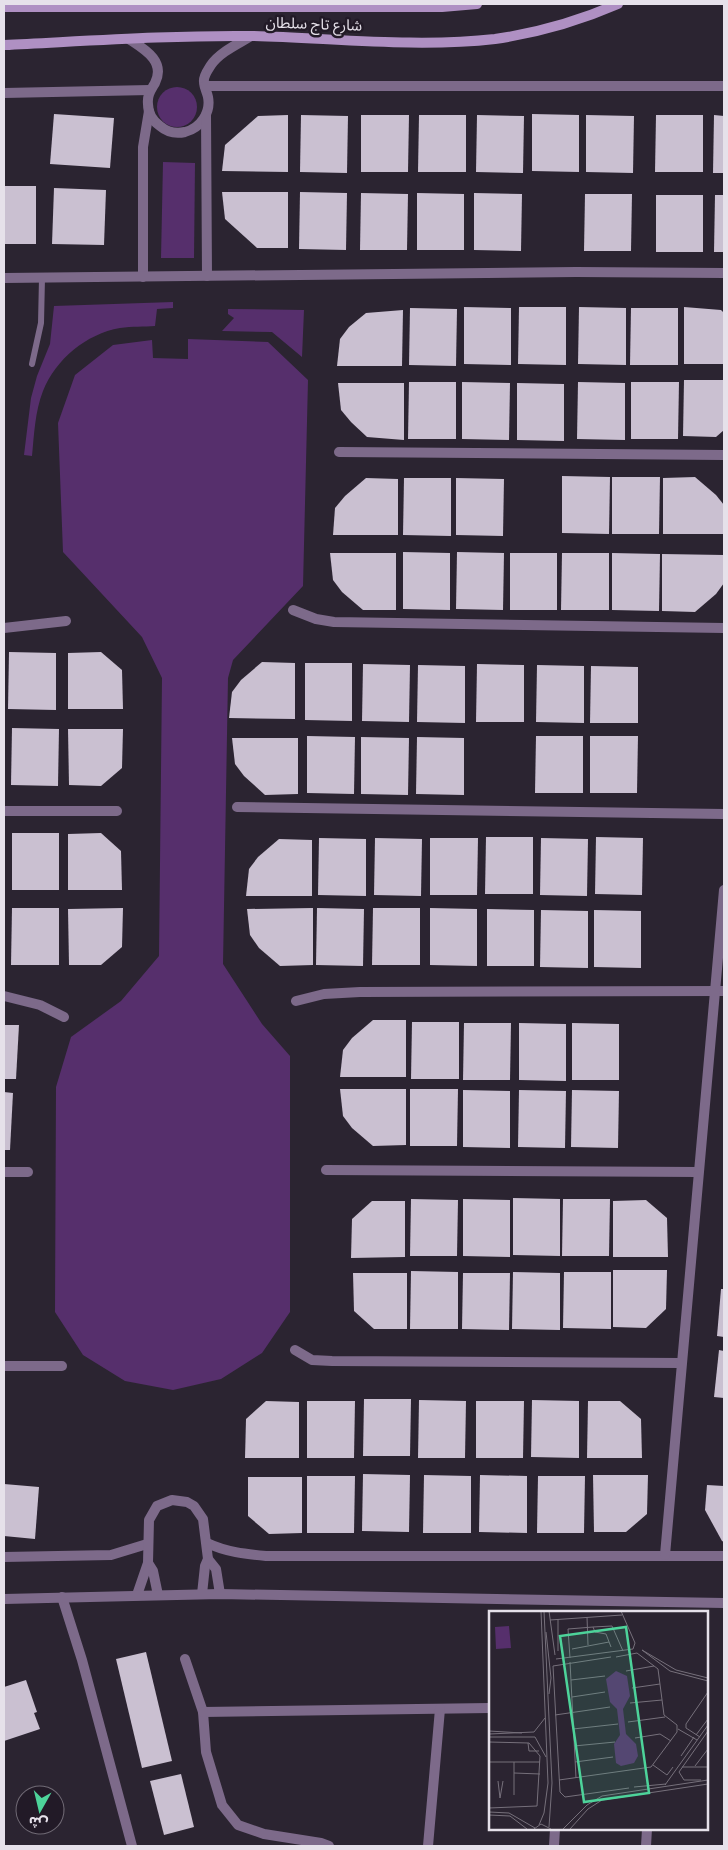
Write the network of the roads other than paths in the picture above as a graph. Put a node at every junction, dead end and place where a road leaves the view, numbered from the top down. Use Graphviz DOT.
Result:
graph roads {
  1 [pos="477,4"];
  2 [pos="618,4"];
  3 [pos="4,7"];
  4 [pos="251,36"];
  5 [pos="129,39"];
  6 [pos="4,45"];
  7 [pos="205,86"];
  8 [pos="724,86"];
  9 [pos="150,90"];
  10 [pos="4,93"];
  11 [pos="149,111"];
  12 [pos="206,115"];
  13 [pos="724,273"];
  14 [pos="207,276"];
  15 [pos="143,277"];
  16 [pos="4,278"];
  17 [pos="42,278"];
  18 [pos="32,364"];
  19 [pos="339,452"];
  20 [pos="724,455"];
  21 [pos="294,610"];
  22 [pos="66,620"];
  23 [pos="4,628"];
  24 [pos="724,628"];
  25 [pos="237,806"];
  26 [pos="4,811"];
  27 [pos="117,811"];
  28 [pos="724,814"];
  29 [pos="724,890"];
  30 [pos="720,991"];
  31 [pos="4,996"];
  32 [pos="296,1001"];
  33 [pos="64,1017"];
  34 [pos="326,1170"];
  35 [pos="4,1172"];
  36 [pos="28,1172"];
  37 [pos="698,1172"];
  38 [pos="295,1350"];
  39 [pos="681,1363"];
  40 [pos="4,1366"];
  41 [pos="62,1366"];
  42 [pos="207,1543"];
  43 [pos="147,1544"];
  44 [pos="665,1555"];
  45 [pos="724,1556"];
  46 [pos="4,1557"];
  47 [pos="208,1559"];
  48 [pos="148,1563"];
  49 [pos="202,1594"];
  50 [pos="220,1594"];
  51 [pos="137,1595"];
  52 [pos="158,1595"];
  53 [pos="62,1597"];
  54 [pos="4,1599"];
  55 [pos="724,1603"];
  56 [pos="661,1607"];
  57 [pos="185,1659"];
  58 [pos="489,1708"];
  59 [pos="440,1709"];
  60 [pos="203,1712"];
  61 [pos="555,1830"];
  62 [pos="647,1830"];
  63 [pos="132,1846"];
  64 [pos="329,1846"];
  65 [pos="428,1846"];
  66 [pos="554,1846"];
  67 [pos="646,1846"];
  1 -- 3 [label="main road, شارع تاج سلطان"];
  2 -- 4 [label="main road, شارع تاج سلطان"];
  4 -- 5 [label="main road, شارع تاج سلطان"];
  4 -- 7 [label="street"];
  5 -- 6 [label="main road, شارع تاج سلطان"];
  5 -- 9 [label="street"];
  7 -- 8 [label="street"];
  7 -- 12 [label="street"];
  9 -- 10 [label="street"];
  9 -- 11 [label="street"];
  11 -- 12 [label="street"];
  11 -- 15 [label="street"];
  12 -- 14 [label="street"];
  13 -- 14 [label="street"];
  14 -- 15 [label="street"];
  15 -- 17 [label="street"];
  16 -- 17 [label="street"];
  17 -- 18 [label="lane"];
  19 -- 20 [label="street"];
  21 -- 24 [label="street"];
  22 -- 23 [label="street"];
  25 -- 28 [label="street"];
  26 -- 27 [label="street"];
  29 -- 30 [label="street"];
  30 -- 32 [label="street"];
  30 -- 37 [label="street"];
  31 -- 33 [label="street"];
  34 -- 37 [label="street"];
  35 -- 36 [label="street"];
  37 -- 39 [label="street"];
  38 -- 39 [label="street"];
  39 -- 44 [label="street"];
  40 -- 41 [label="street"];
  42 -- 43 [label="street"];
  42 -- 44 [label="street"];
  42 -- 47 [label="street"];
  43 -- 46 [label="street"];
  43 -- 48 [label="street"];
  44 -- 45 [label="street"];
  47 -- 49 [label="street"];
  47 -- 50 [label="street"];
  48 -- 51 [label="street"];
  48 -- 52 [label="street"];
  49 -- 50 [label="street"];
  49 -- 52 [label="street"];
  50 -- 56 [label="street"];
  51 -- 52 [label="street"];
  51 -- 53 [label="street"];
  53 -- 54 [label="street"];
  53 -- 63 [label="street"];
  55 -- 56 [label="street"];
  57 -- 60 [label="street"];
  58 -- 59 [label="street"];
  59 -- 60 [label="street"];
  59 -- 65 [label="street"];
  60 -- 64 [label="street"];
  61 -- 66 [label="street"];
  62 -- 67 [label="street"];
}
